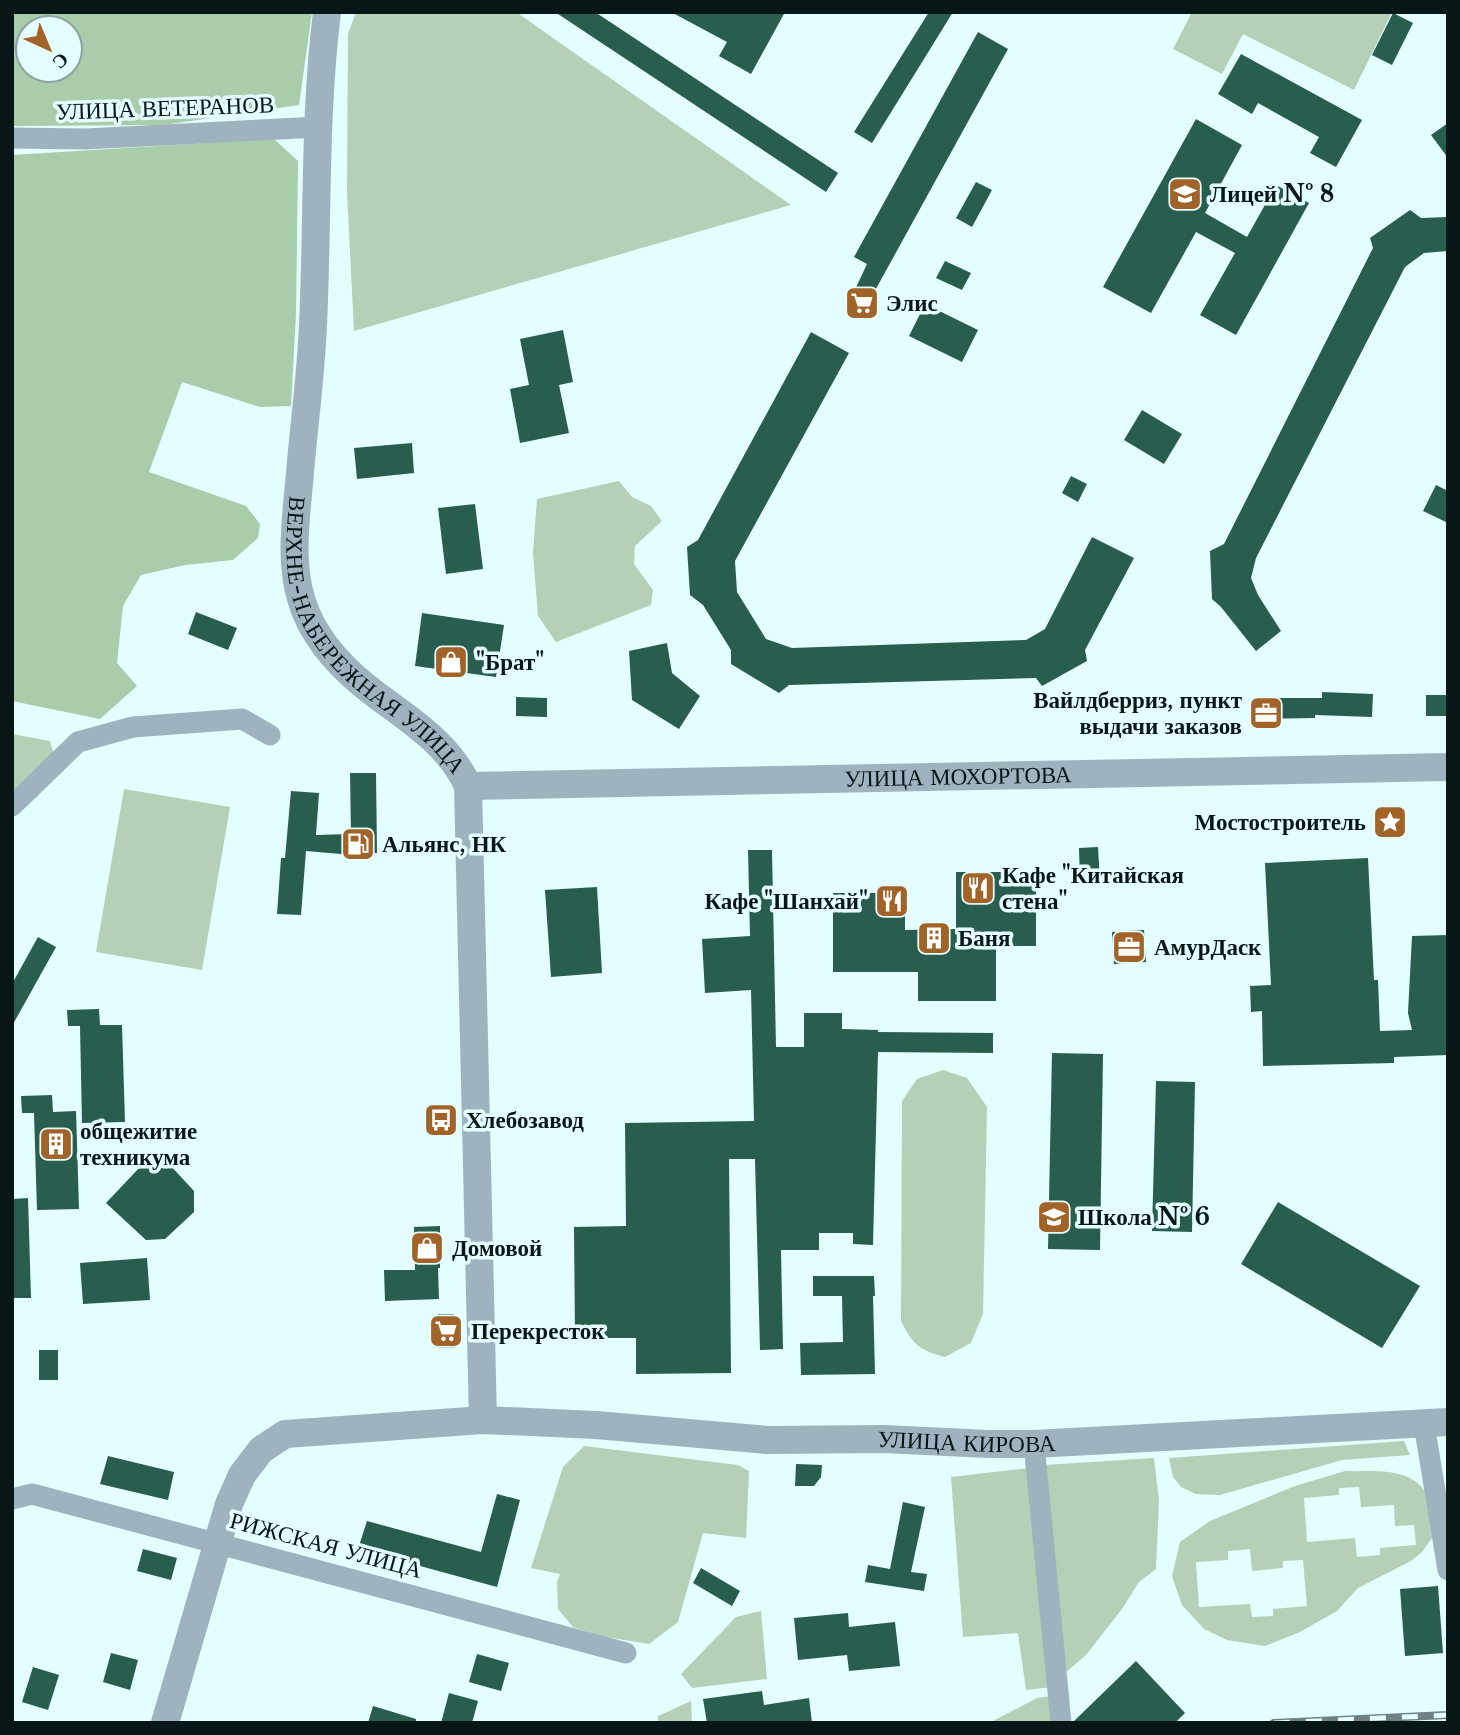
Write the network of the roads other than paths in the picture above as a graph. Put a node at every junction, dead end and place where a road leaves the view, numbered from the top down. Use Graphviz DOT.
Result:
graph roads {
  1 [pos="327,12"];
  2 [pos="319,127"];
  3 [pos="12,138"];
  4 [pos="270,735"];
  5 [pos="1448,767"];
  6 [pos="468,786"];
  7 [pos="12,806"];
  8 [pos="483,1420"];
  9 [pos="1436,1423"];
  10 [pos="1034,1444"];
  11 [pos="12,1499"];
  12 [pos="217,1543"];
  13 [pos="1448,1570"];
  14 [pos="626,1653"];
  15 [pos="165,1723"];
  16 [pos="1061,1723"];
  1 -- 2 [label="street, ВЕРХНЕ-НАБЕРЕЖНАЯ УЛИЦА"];
  2 -- 3 [label="street, УЛИЦА ВЕТЕРАНОВ"];
  2 -- 6 [label="street, ВЕРХНЕ-НАБЕРЕЖНАЯ УЛИЦА"];
  4 -- 7 [label="street"];
  5 -- 6 [label="street, УЛИЦА МОХОРТОВА"];
  6 -- 8 [label="street, ВЕРХНЕ-НАБЕРЕЖНАЯ УЛИЦА"];
  8 -- 10 [label="street, УЛИЦА КИРОВА"];
  8 -- 12 [label="street, УЛИЦА КИРОВА"];
  9 -- 10 [label="street, УЛИЦА КИРОВА"];
  9 -- 13 [label="street"];
  10 -- 16 [label="street"];
  11 -- 12 [label="street, РИЖСКАЯ УЛИЦА"];
  12 -- 14 [label="street, РИЖСКАЯ УЛИЦА"];
  12 -- 15 [label="street, УЛИЦА КИРОВА"];
}
